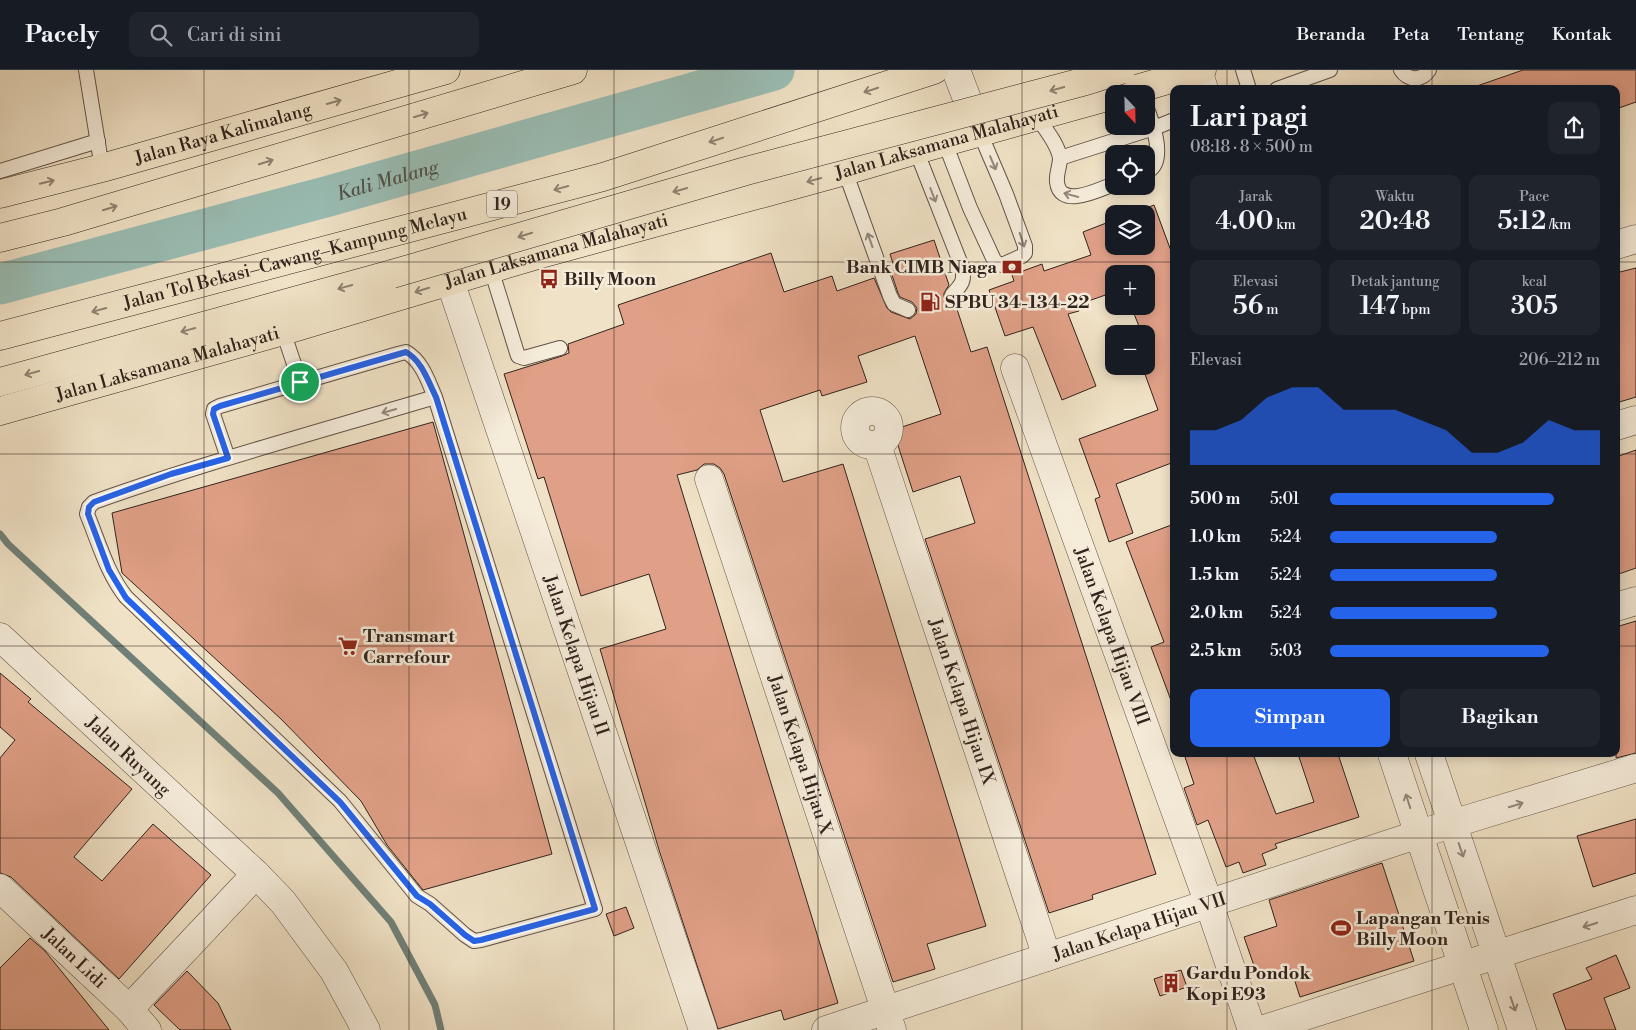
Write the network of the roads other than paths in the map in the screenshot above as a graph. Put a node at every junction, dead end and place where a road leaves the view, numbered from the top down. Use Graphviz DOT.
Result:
graph roads {
  1 [pos="86,70"];
  2 [pos="446,70"];
  3 [pos="573,70"];
  4 [pos="934,70"];
  5 [pos="1243,70"];
  6 [pos="1330,70"];
  7 [pos="1401,70"];
  8 [pos="1429,70"];
  9 [pos="1202,77"];
  10 [pos="960,80"];
  11 [pos="1107,85"];
  12 [pos="1177,85"];
  13 [pos="1248,85"];
  14 [pos="1288,85"];
  15 [pos="1170,87"];
  16 [pos="1155,88"];
  17 [pos="1105,98"];
  18 [pos="1037,117"];
  19 [pos="1170,122"];
  20 [pos="1155,128"];
  21 [pos="980,133"];
  22 [pos="1132,135"];
  23 [pos="1155,135"];
  24 [pos="98,141"];
  25 [pos="945,142"];
  26 [pos="916,150"];
  27 [pos="1060,158"];
  28 [pos="1155,164"];
  29 [pos="102,168"];
  30 [pos="0,170"];
  31 [pos="845,171"];
  32 [pos="1105,187"];
  33 [pos="0,194"];
  34 [pos="0,238"];
  35 [pos="1636,239"];
  36 [pos="1620,244"];
  37 [pos="491,269"];
  38 [pos="450,281"];
  39 [pos="952,294"];
  40 [pos="908,310"];
  41 [pos="283,331"];
  42 [pos="0,336"];
  43 [pos="560,348"];
  44 [pos="1015,368"];
  45 [pos="0,382"];
  46 [pos="300,382"];
  47 [pos="436,397"];
  48 [pos="4,410"];
  49 [pos="1636,420"];
  50 [pos="1620,425"];
  51 [pos="877,445"];
  52 [pos="228,458"];
  53 [pos="709,479"];
  54 [pos="1636,601"];
  55 [pos="1620,606"];
  56 [pos="0,637"];
  57 [pos="1393,757"];
  58 [pos="1430,757"];
  59 [pos="1636,768"];
  60 [pos="1452,824"];
  61 [pos="1419,834"];
  62 [pos="256,874"];
  63 [pos="0,888"];
  64 [pos="1209,904"];
  65 [pos="1636,910"];
  66 [pos="1497,955"];
  67 [pos="1047,957"];
  68 [pos="1462,965"];
  69 [pos="128,1009"];
  70 [pos="888,1020"];
  71 [pos="147,1030"];
  72 [pos="366,1030"];
  73 [pos="703,1030"];
  74 [pos="826,1030"];
  75 [pos="1252,1030"];
  76 [pos="1261,1030"];
  77 [pos="1484,1030"];
  78 [pos="1522,1030"];
  1 -- 24 [label="lane"];
  29 -- 2 [label="main road, Jalan Raya Kalimalang, one-way"];
  34 -- 3 [label="main road, one-way"];
  4 -- 42 [label="main road, Jalan Tol Bekasi–Cawang–Kampung Melayu / 19, one-way"];
  5 -- 13 [label="lane"];
  6 -- 14 [label="lane"];
  7 -- 8 [label="lane"];
  9 -- 12 [label="main road"];
  10 -- 21 [label="street"];
  11 -- 45 [label="main road, one-way, bridge"];
  15 -- 16 [label="main road"];
  17 -- 18 [label="main road, Jalan Laksamana Malahayati"];
  18 -- 21 [label="main road, Jalan Laksamana Malahayati"];
  18 -- 27 [label="lane"];
  19 -- 20 [label="lane"];
  21 -- 25 [label="main road, Jalan Laksamana Malahayati"];
  21 -- 25 [label="lane, one-way"];
  22 -- 27 [label="lane"];
  23 -- 28 [label="lane"];
  24 -- 29 [label="lane"];
  24 -- 30 [label="lane"];
  25 -- 26 [label="main road, Jalan Laksamana Malahayati"];
  26 -- 31 [label="main road, Jalan Laksamana Malahayati"];
  26 -- 39 [label="lane, one-way"];
  32 -- 27 [label="lane, one-way"];
  33 -- 29 [label="main road, Jalan Raya Kalimalang, one-way"];
  31 -- 37 [label="main road, Jalan Laksamana Malahayati, one-way"];
  40 -- 31 [label="lane, one-way"];
  35 -- 36 [label="street"];
  37 -- 38 [label="main road, Jalan Laksamana Malahayati"];
  37 -- 43 [label="lane"];
  38 -- 41 [label="main road, Jalan Laksamana Malahayati, one-way"];
  38 -- 73 [label="street, Jalan Kelapa Hijau II"];
  41 -- 46 [label="lane"];
  41 -- 48 [label="main road, Jalan Laksamana Malahayati"];
  44 -- 64 [label="street, Jalan Kelapa Hijau VIII"];
  46 -- 47 [label="lane"];
  46 -- 52 [label="lane"];
  47 -- 52 [label="lane, one-way"];
  47 -- 52 [label="lane"];
  49 -- 50 [label="street"];
  51 -- 67 [label="street, Jalan Kelapa Hijau IX"];
  53 -- 70 [label="street, Jalan Kelapa Hijau X"];
  54 -- 55 [label="street"];
  56 -- 62 [label="street, Jalan Ruyung"];
  61 -- 57 [label="street, one-way"];
  58 -- 60 [label="street"];
  60 -- 59 [label="street, Jalan Kelapa Hijau VII, one-way"];
  60 -- 61 [label="street, Jalan Kelapa Hijau VII"];
  60 -- 66 [label="street, one-way"];
  61 -- 64 [label="street, Jalan Kelapa Hijau VII"];
  61 -- 68 [label="street"];
  62 -- 69 [label="street"];
  62 -- 72 [label="street, Jalan Ruyung"];
  63 -- 69 [label="street, Jalan Lidi"];
  64 -- 67 [label="street, Jalan Kelapa Hijau VII"];
  64 -- 75 [label="street, Jalan Kelapa Hijau VIII"];
  65 -- 66 [label="street, one-way"];
  66 -- 68 [label="street"];
  66 -- 78 [label="street, one-way"];
  67 -- 70 [label="street, Jalan Kelapa Hijau VII"];
  68 -- 76 [label="street"];
  68 -- 77 [label="street"];
  69 -- 71 [label="street, Jalan Lidi"];
  70 -- 74 [label="street, Jalan Kelapa Hijau VII"];
}
